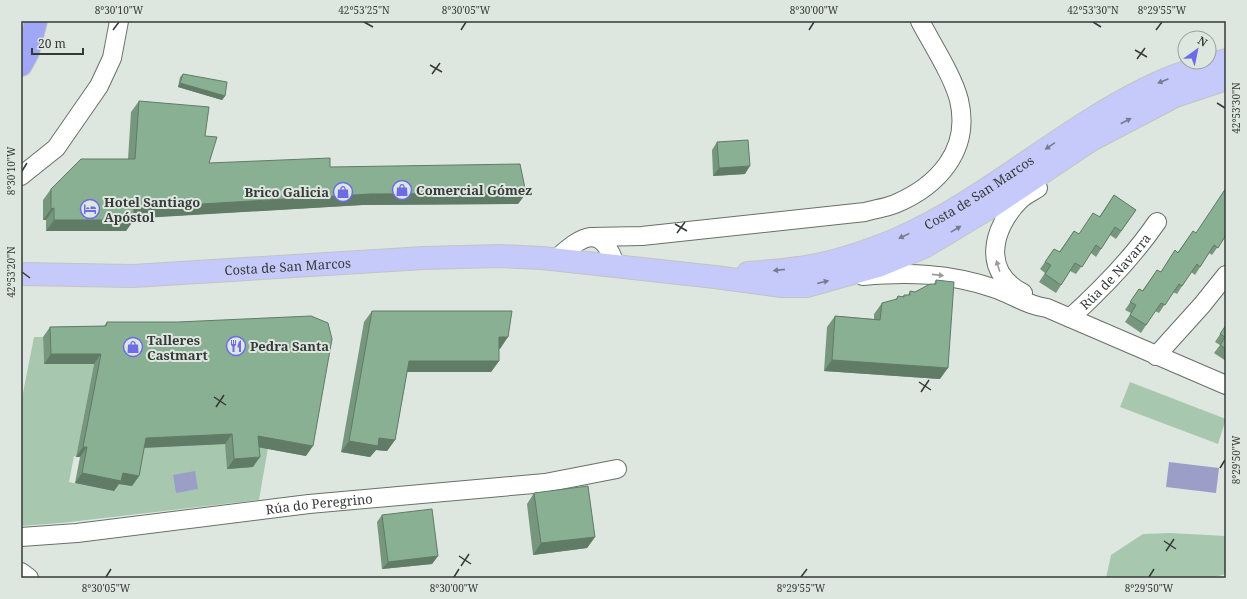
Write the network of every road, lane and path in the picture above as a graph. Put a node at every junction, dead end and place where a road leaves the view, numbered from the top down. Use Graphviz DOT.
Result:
graph roads {
  1 [pos="36,21"];
  2 [pos="119,21"];
  3 [pos="920,21"];
  4 [pos="1226,60"];
  5 [pos="21,65"];
  6 [pos="1226,79"];
  7 [pos="1091,140"];
  8 [pos="21,176"];
  9 [pos="1157,222"];
  10 [pos="642,236"];
  11 [pos="591,237"];
  12 [pos="614,259"];
  13 [pos="555,260"];
  14 [pos="21,274"];
  15 [pos="1226,275"];
  16 [pos="715,277"];
  17 [pos="843,277"];
  18 [pos="1047,308"];
  19 [pos="1070,318"];
  20 [pos="1156,356"];
  21 [pos="1226,385"];
  22 [pos="617,469"];
  23 [pos="21,537"];
  24 [pos="21,572"];
  25 [pos="29,578"];
  1 -- 5 [label="highway"];
  2 -- 8 [label="street"];
  3 -- 10 [label="street"];
  4 -- 16 [label="main road, Costa de San Marcos, one-way"];
  7 -- 6 [label="main road, Costa de San Marcos, one-way"];
  17 -- 7 [label="main road, Costa de San Marcos, one-way"];
  18 -- 7 [label="street, one-way"];
  9 -- 19 [label="street, Rúa de Navarra"];
  10 -- 11 [label="street"];
  10 -- 12 [label="street"];
  11 -- 12 [label="street"];
  11 -- 13 [label="street"];
  12 -- 13 [label="main road, Costa de San Marcos"];
  12 -- 16 [label="main road, Costa de San Marcos"];
  13 -- 14 [label="main road, Costa de San Marcos"];
  15 -- 20 [label="street"];
  16 -- 17 [label="main road, Costa de San Marcos, one-way"];
  17 -- 18 [label="street, one-way"];
  18 -- 19 [label="street"];
  19 -- 20 [label="street"];
  20 -- 21 [label="street"];
  22 -- 23 [label="street, Rúa do Peregrino"];
  24 -- 25 [label="street"];
}
